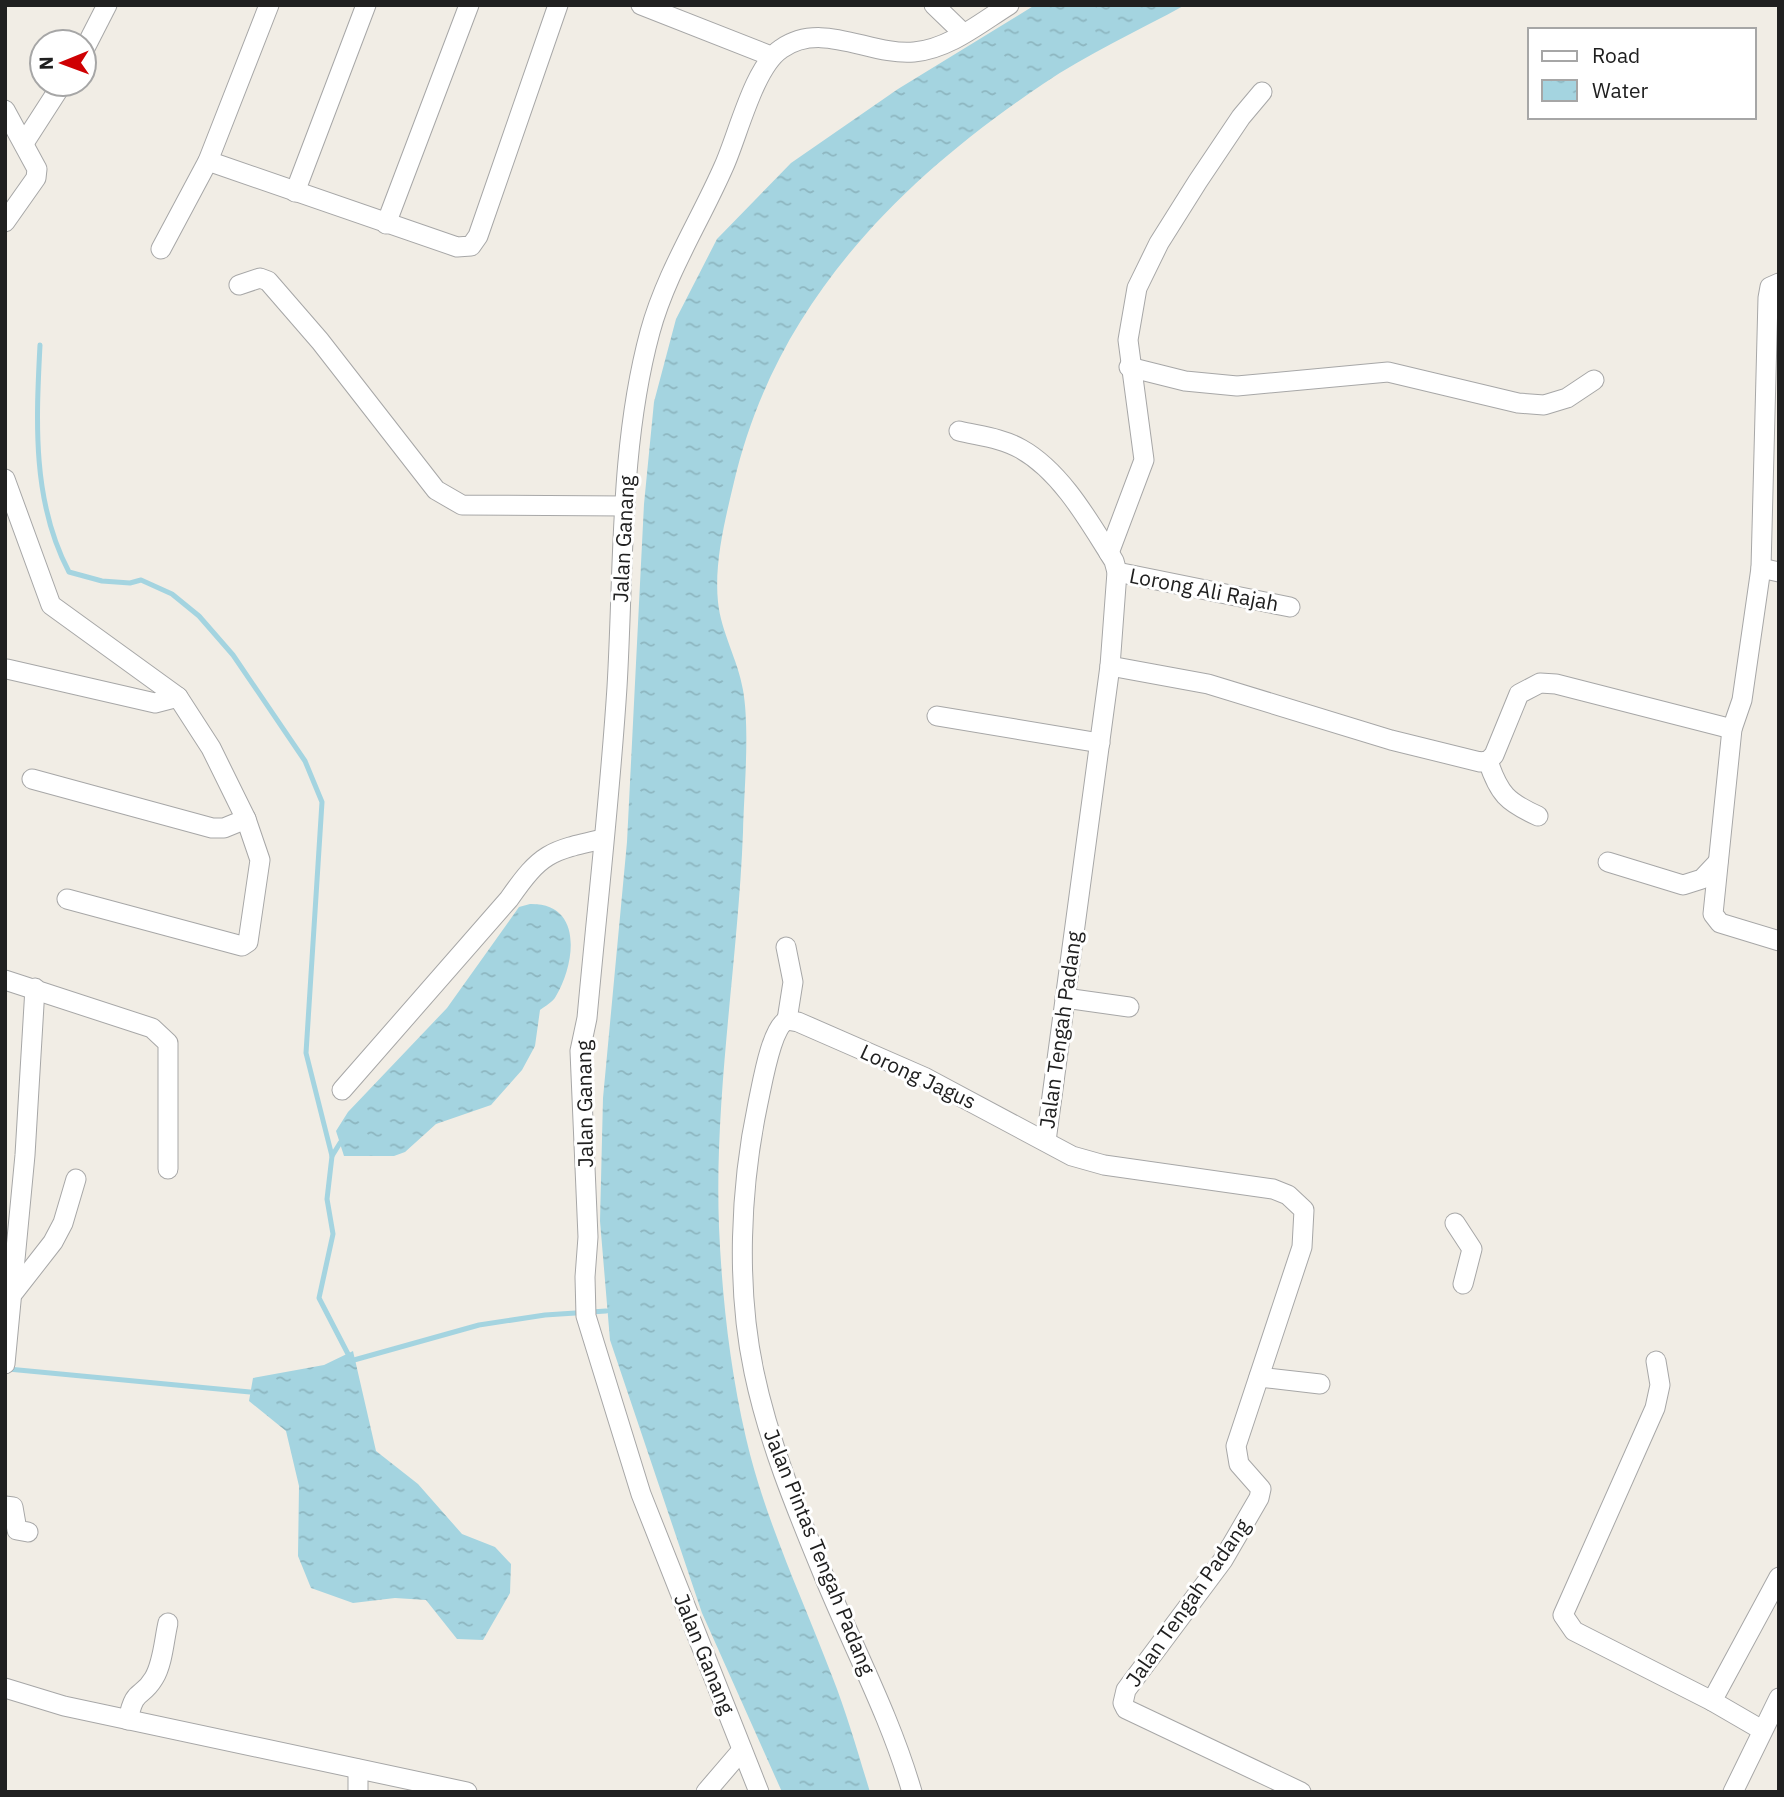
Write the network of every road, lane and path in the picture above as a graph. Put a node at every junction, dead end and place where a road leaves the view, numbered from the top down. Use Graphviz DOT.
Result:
graph roads {
  1 [pos="107,5"];
  2 [pos="269,5"];
  3 [pos="366,5"];
  4 [pos="469,5"];
  5 [pos="558,5"];
  6 [pos="641,5"];
  7 [pos="934,5"];
  8 [pos="1009,5"];
  9 [pos="95,28"];
  10 [pos="963,33"];
  11 [pos="771,56"];
  12 [pos="1262,92"];
  13 [pos="53,98"];
  14 [pos="5,110"];
  15 [pos="24,143"];
  16 [pos="208,161"];
  17 [pos="295,192"];
  18 [pos="5,222"];
  19 [pos="386,224"];
  20 [pos="161,248"];
  21 [pos="1779,283"];
  22 [pos="239,285"];
  23 [pos="1129,367"];
  24 [pos="1594,380"];
  25 [pos="959,431"];
  26 [pos="5,479"];
  27 [pos="625,506"];
  28 [pos="1109,553"];
  29 [pos="1770,570"];
  30 [pos="1117,572"];
  31 [pos="1290,607"];
  32 [pos="1110,666"];
  33 [pos="7,669"];
  34 [pos="178,698"];
  35 [pos="937,716"];
  36 [pos="1732,729"];
  37 [pos="1100,743"];
  38 [pos="1488,761"];
  39 [pos="32,779"];
  40 [pos="1538,816"];
  41 [pos="246,819"];
  42 [pos="603,839"];
  43 [pos="1608,862"];
  44 [pos="1718,862"];
  45 [pos="67,899"];
  46 [pos="1779,941"];
  47 [pos="786,947"];
  48 [pos="5,980"];
  49 [pos="35,988"];
  50 [pos="1065,998"];
  51 [pos="1129,1007"];
  52 [pos="787,1020"];
  53 [pos="342,1090"];
  54 [pos="1046,1141"];
  55 [pos="168,1169"];
  56 [pos="76,1180"];
  57 [pos="1454,1223"];
  58 [pos="1463,1284"];
  59 [pos="12,1296"];
  60 [pos="1656,1361"];
  61 [pos="5,1364"];
  62 [pos="1259,1377"];
  63 [pos="1320,1384"];
  64 [pos="5,1506"];
  65 [pos="28,1532"];
  66 [pos="1779,1577"];
  67 [pos="168,1623"];
  68 [pos="5,1688"];
  69 [pos="1779,1698"];
  70 [pos="1712,1701"];
  71 [pos="128,1720"];
  72 [pos="1762,1730"];
  73 [pos="742,1750"];
  74 [pos="358,1769"];
  75 [pos="358,1792"];
  76 [pos="467,1792"];
  77 [pos="706,1792"];
  78 [pos="759,1792"];
  79 [pos="912,1792"];
  80 [pos="1301,1792"];
  81 [pos="1733,1792"];
  1 -- 9 [label="street"];
  2 -- 16 [label="street"];
  3 -- 17 [label="street"];
  4 -- 19 [label="street"];
  5 -- 19 [label="street"];
  6 -- 11 [label="street"];
  7 -- 10 [label="street"];
  8 -- 10 [label="street"];
  10 -- 11 [label="street"];
  11 -- 27 [label="street, Jalan Ganang"];
  12 -- 23 [label="street"];
  13 -- 15 [label="street"];
  14 -- 15 [label="street"];
  15 -- 18 [label="street"];
  16 -- 17 [label="street"];
  16 -- 20 [label="street"];
  17 -- 19 [label="street"];
  21 -- 29 [label="street"];
  22 -- 27 [label="street"];
  23 -- 24 [label="street"];
  23 -- 28 [label="street"];
  25 -- 28 [label="street"];
  26 -- 34 [label="street"];
  27 -- 42 [label="street, Jalan Ganang"];
  28 -- 30 [label="street"];
  29 -- 36 [label="street"];
  30 -- 31 [label="street, Lorong Ali Rajah"];
  30 -- 32 [label="street, Jalan Tengah Padang"];
  32 -- 37 [label="street, Jalan Tengah Padang"];
  32 -- 38 [label="street"];
  33 -- 34 [label="street"];
  34 -- 41 [label="street"];
  35 -- 37 [label="street"];
  36 -- 38 [label="street"];
  36 -- 44 [label="street"];
  37 -- 50 [label="street, Jalan Tengah Padang"];
  38 -- 40 [label="street"];
  39 -- 41 [label="street"];
  41 -- 45 [label="street"];
  42 -- 53 [label="street"];
  42 -- 73 [label="street, Jalan Ganang"];
  43 -- 44 [label="street"];
  44 -- 46 [label="street"];
  47 -- 52 [label="street, Jalan Pintas Tengah Padang"];
  48 -- 49 [label="street"];
  49 -- 55 [label="street"];
  49 -- 59 [label="street"];
  50 -- 51 [label="street"];
  50 -- 54 [label="street, Jalan Tengah Padang"];
  52 -- 54 [label="street, Lorong Jagus"];
  52 -- 79 [label="street, Jalan Pintas Tengah Padang"];
  54 -- 62 [label="street, Jalan Tengah Padang"];
  56 -- 59 [label="street"];
  57 -- 58 [label="street"];
  59 -- 61 [label="street"];
  60 -- 70 [label="street"];
  62 -- 63 [label="street"];
  62 -- 80 [label="street, Jalan Tengah Padang"];
  64 -- 65 [label="street"];
  66 -- 70 [label="street"];
  67 -- 71 [label="street"];
  68 -- 71 [label="street"];
  69 -- 72 [label="street"];
  70 -- 72 [label="street"];
  71 -- 74 [label="street"];
  72 -- 81 [label="street"];
  73 -- 77 [label="street"];
  73 -- 78 [label="street, Jalan Ganang"];
  74 -- 75 [label="street"];
  74 -- 76 [label="street"];
}
